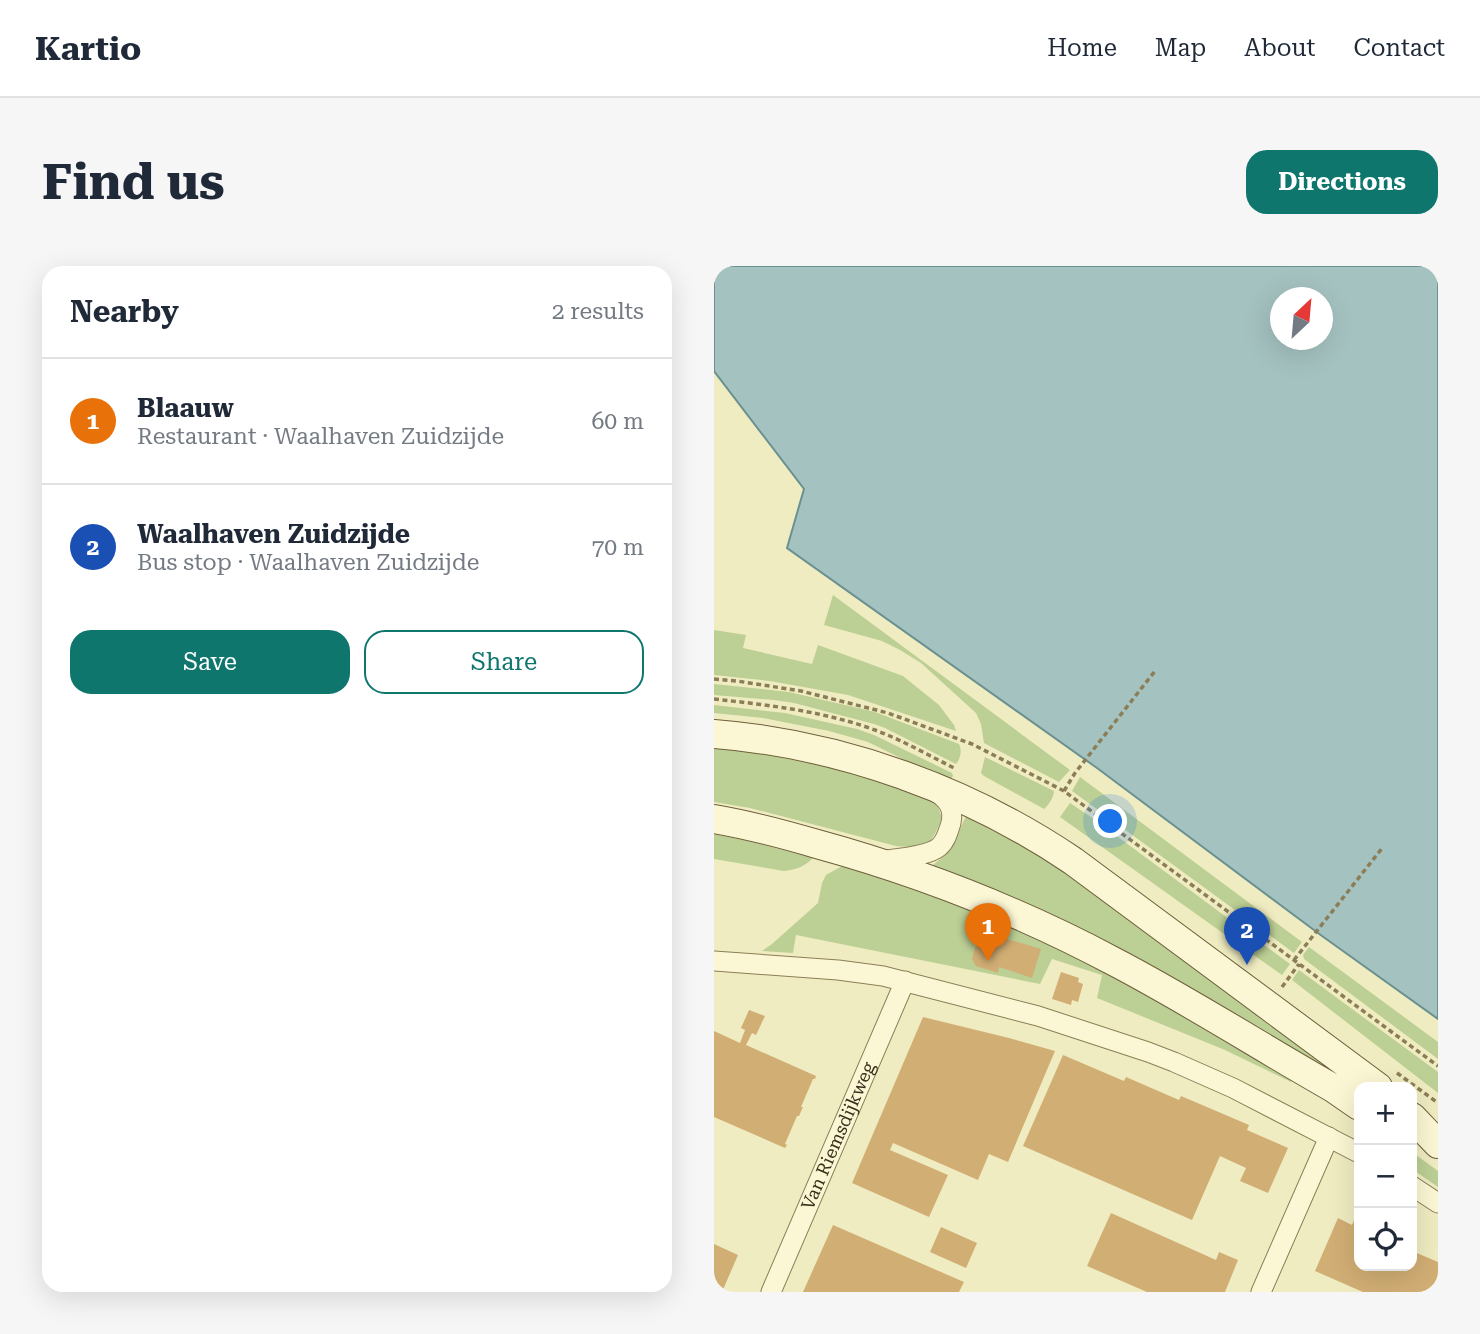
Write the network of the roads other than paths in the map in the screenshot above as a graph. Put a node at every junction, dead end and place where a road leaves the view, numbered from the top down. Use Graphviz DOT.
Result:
graph roads {
  1 [pos="714,734"];
  2 [pos="922,782"];
  3 [pos="714,819"];
  4 [pos="876,861"];
  5 [pos="714,961"];
  6 [pos="905,981"];
  7 [pos="1371,1082"];
  8 [pos="1354,1103"];
  9 [pos="1417,1123"];
  10 [pos="1417,1136"];
  11 [pos="1329,1137"];
  12 [pos="1438,1146"];
  13 [pos="1354,1150"];
  14 [pos="1417,1189"];
  15 [pos="1438,1203"];
  16 [pos="771,1292"];
  17 [pos="1261,1292"];
  1 -- 2 [label="main road"];
  2 -- 4 [label="street"];
  2 -- 7 [label="main road"];
  3 -- 4 [label="main road"];
  4 -- 8 [label="main road"];
  5 -- 6 [label="street"];
  6 -- 11 [label="street"];
  6 -- 16 [label="street, Van Riemsdijkweg"];
  9 -- 12 [label="main road"];
  10 -- 12 [label="main road"];
  11 -- 13 [label="street"];
  11 -- 17 [label="street"];
  14 -- 15 [label="street"];
}
